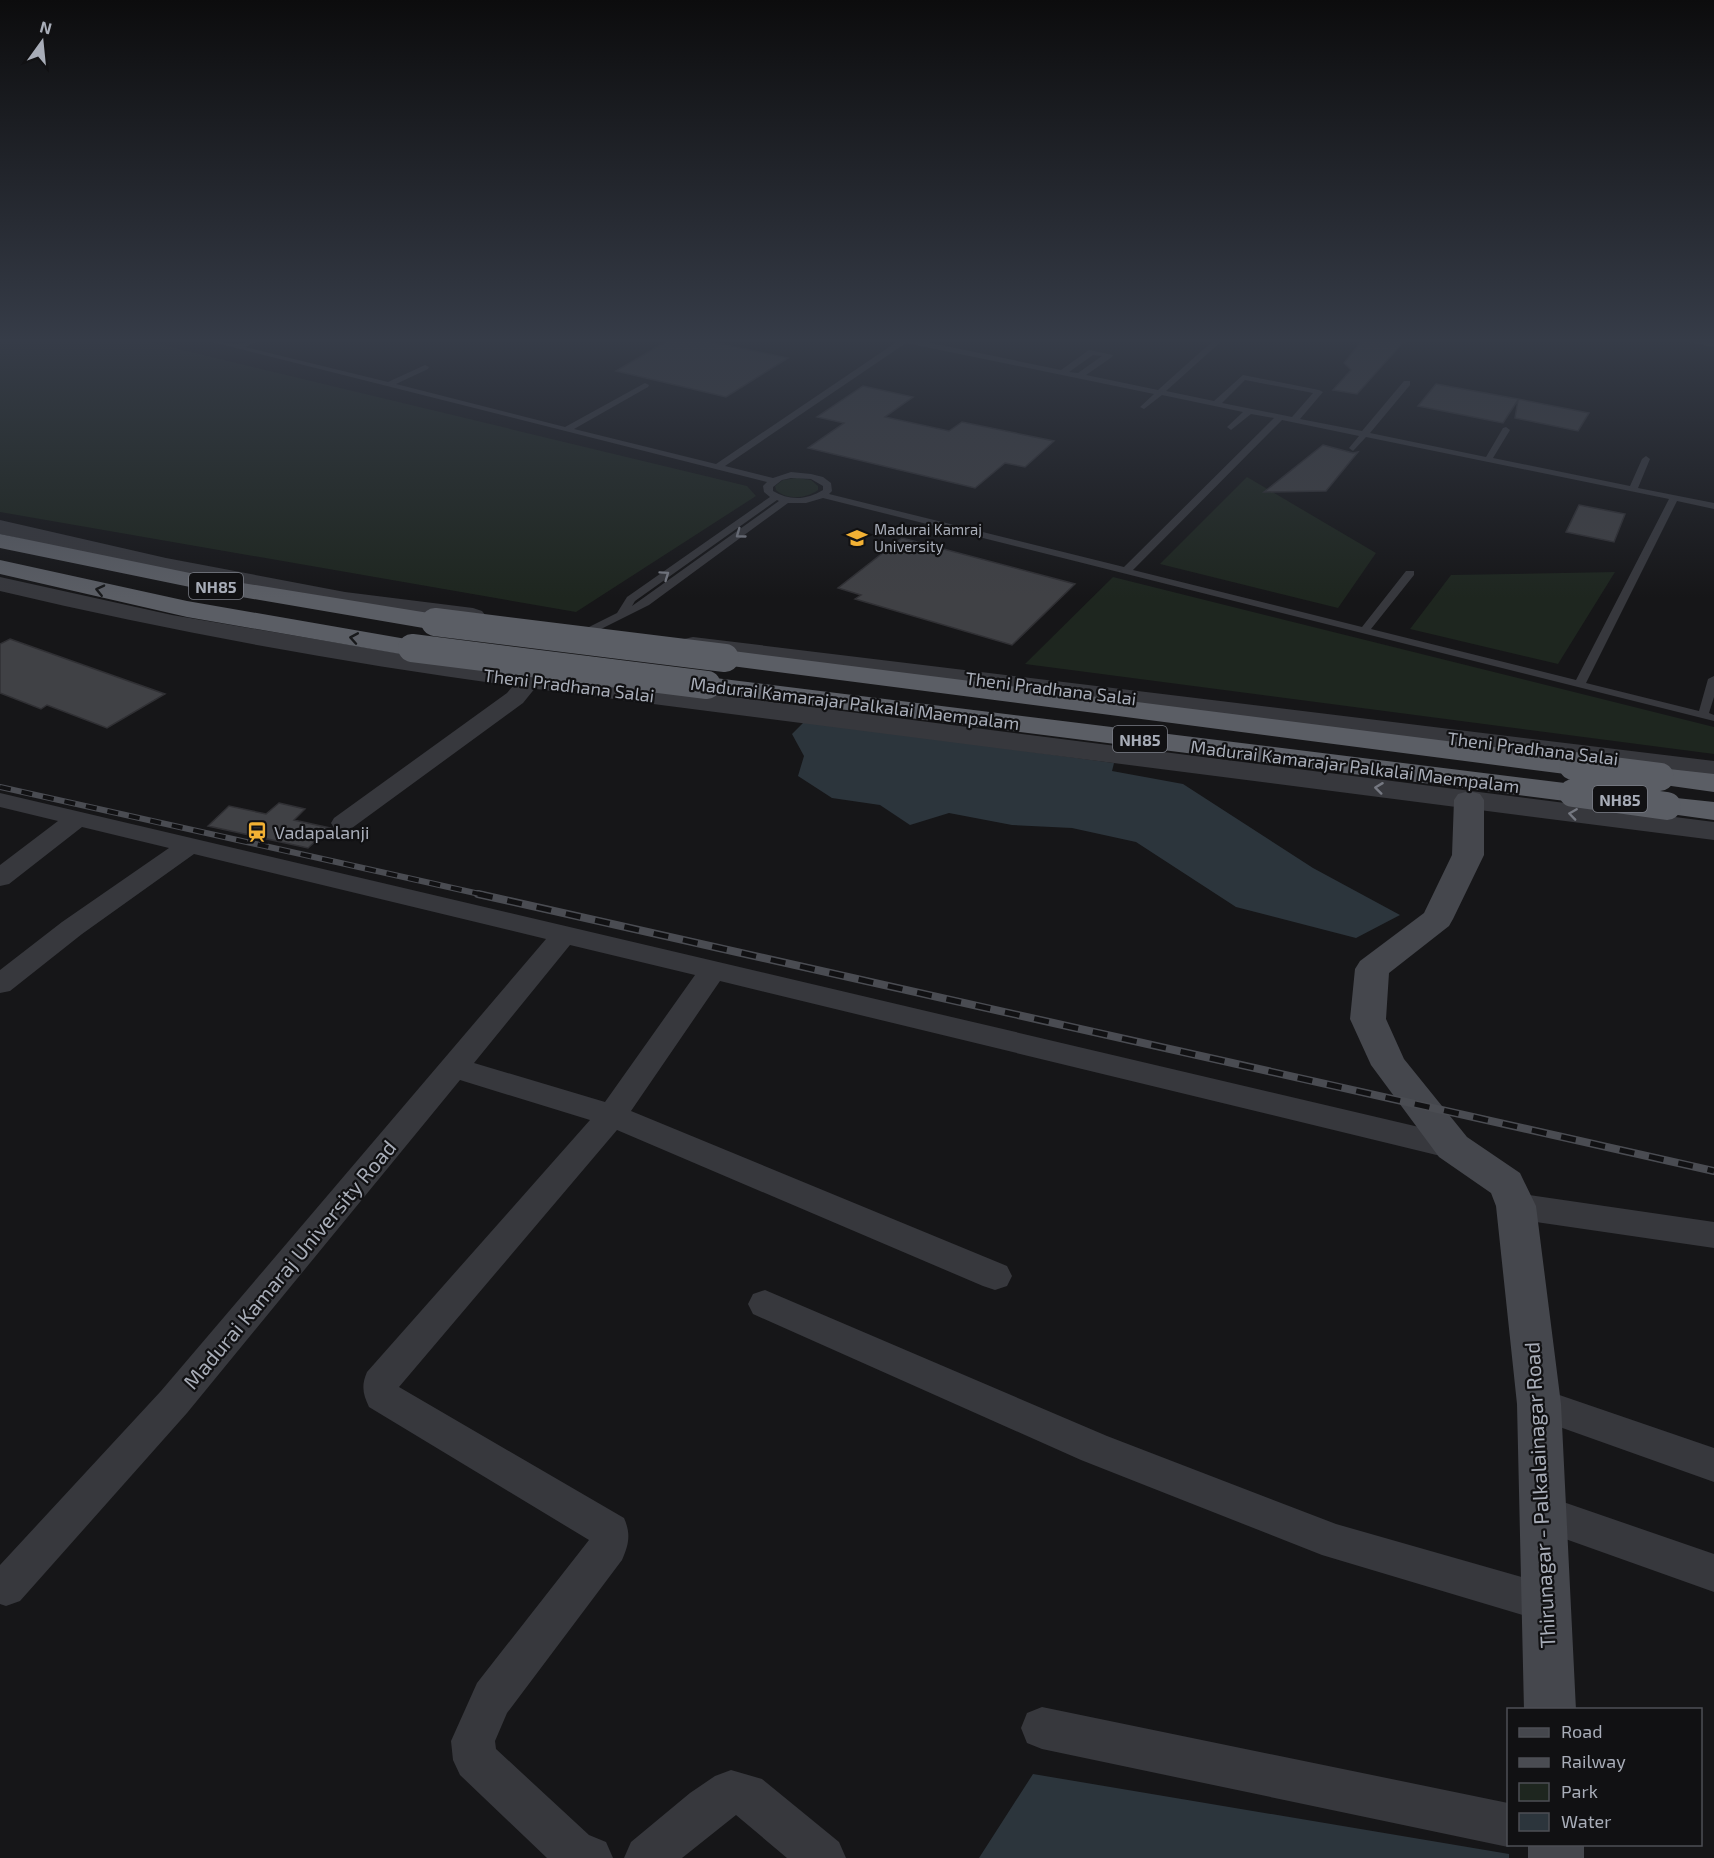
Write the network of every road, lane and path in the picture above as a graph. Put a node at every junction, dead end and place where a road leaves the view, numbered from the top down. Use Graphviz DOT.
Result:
graph roads {
  1 [pos="550,425"];
  2 [pos="575,425"];
  3 [pos="778,425"];
  4 [pos="1234,425"];
  5 [pos="1272,425"];
  6 [pos="1318,425"];
  7 [pos="1372,425"];
  8 [pos="1232,427"];
  9 [pos="567,429"];
  10 [pos="1506,430"];
  11 [pos="1364,434"];
  12 [pos="1353,448"];
  13 [pos="1488,459"];
  14 [pos="1646,459"];
  15 [pos="718,467"];
  16 [pos="773,481"];
  17 [pos="1632,489"];
  18 [pos="823,495"];
  19 [pos="776,497"];
  20 [pos="1674,498"];
  21 [pos="787,500"];
  22 [pos="1714,506"];
  23 [pos="0,527"];
  24 [pos="0,541"];
  25 [pos="0,567"];
  26 [pos="1126,571"];
  27 [pos="1410,573"];
  28 [pos="0,584"];
  29 [pos="622,613"];
  30 [pos="1365,630"];
  31 [pos="585,637"];
  32 [pos="534,674"];
  33 [pos="583,677"];
  34 [pos="1714,679"];
  35 [pos="1580,684"];
  36 [pos="608,690"];
  37 [pos="1708,716"];
  38 [pos="1616,758"];
  39 [pos="1714,770"];
  40 [pos="1573,779"];
  41 [pos="1714,783"];
  42 [pos="0,800"];
  43 [pos="1469,800"];
  44 [pos="1714,811"];
  45 [pos="78,818"];
  46 [pos="1628,821"];
  47 [pos="343,823"];
  48 [pos="1714,831"];
  49 [pos="191,845"];
  50 [pos="0,878"];
  51 [pos="565,933"];
  52 [pos="714,969"];
  53 [pos="0,984"];
  54 [pos="453,1067"];
  55 [pos="612,1115"];
  56 [pos="1453,1147"];
  57 [pos="1516,1206"];
  58 [pos="1714,1235"];
  59 [pos="995,1276"];
  60 [pos="765,1304"];
  61 [pos="1539,1404"];
  62 [pos="1714,1465"];
  63 [pos="1543,1514"];
  64 [pos="1714,1573"];
  65 [pos="6,1587"];
  66 [pos="1546,1603"];
  67 [pos="1550,1708"];
  68 [pos="1042,1728"];
  69 [pos="1507,1825"];
  70 [pos="590,1858"];
  71 [pos="647,1858"];
  72 [pos="823,1858"];
  1 -- 9 [label="lane"];
  2 -- 9 [label="lane"];
  3 -- 15 [label="lane"];
  4 -- 8 [label="lane"];
  5 -- 26 [label="lane"];
  6 -- 11 [label="lane"];
  7 -- 11 [label="lane"];
  9 -- 15 [label="lane"];
  10 -- 13 [label="lane"];
  11 -- 12 [label="lane"];
  11 -- 13 [label="lane"];
  13 -- 17 [label="lane"];
  14 -- 17 [label="lane"];
  15 -- 16 [label="lane"];
  16 -- 18 [label="lane"];
  16 -- 19 [label="lane"];
  17 -- 20 [label="lane"];
  18 -- 21 [label="lane"];
  18 -- 26 [label="lane"];
  19 -- 21 [label="lane"];
  29 -- 19 [label="lane, one-way"];
  20 -- 22 [label="lane"];
  20 -- 35 [label="lane"];
  21 -- 29 [label="lane, one-way"];
  23 -- 31 [label="street, Theni Pradhana Salai / NH85"];
  24 -- 40 [label="highway, Madurai Kamarajar Palkalai Maempalam / NH85, bridge"];
  40 -- 25 [label="highway, Madurai Kamarajar Palkalai Maempalam / NH85, one-way, bridge"];
  26 -- 30 [label="lane"];
  27 -- 30 [label="lane"];
  28 -- 32 [label="street, Theni Pradhana Salai / NH85"];
  29 -- 31 [label="lane"];
  30 -- 35 [label="lane"];
  31 -- 32 [label="street"];
  31 -- 33 [label="street"];
  31 -- 38 [label="street, Theni Pradhana Salai / NH85"];
  32 -- 33 [label="street"];
  32 -- 36 [label="street, Theni Pradhana Salai / NH85"];
  32 -- 47 [label="street"];
  33 -- 36 [label="street"];
  34 -- 37 [label="lane"];
  35 -- 37 [label="lane"];
  43 -- 36 [label="street, Theni Pradhana Salai / NH85, one-way"];
  38 -- 39 [label="street, Theni Pradhana Salai / NH85"];
  38 -- 46 [label="street"];
  40 -- 41 [label="highway, Madurai Kamarajar Palkalai Maempalam / NH85, bridge"];
  40 -- 44 [label="highway, Madurai Kamarajar Palkalai Maempalam / NH85, bridge"];
  42 -- 45 [label="street"];
  46 -- 43 [label="street, Theni Pradhana Salai / NH85, one-way"];
  43 -- 56 [label="main road, Thirunagar - Palkalainagar Road"];
  45 -- 49 [label="street"];
  45 -- 50 [label="street"];
  46 -- 48 [label="street, Theni Pradhana Salai / NH85"];
  49 -- 51 [label="street"];
  49 -- 53 [label="street"];
  51 -- 52 [label="street"];
  51 -- 54 [label="street, Madurai Kamaraj University Road"];
  52 -- 55 [label="street"];
  52 -- 56 [label="street"];
  54 -- 55 [label="street"];
  54 -- 65 [label="street, Madurai Kamaraj University Road"];
  55 -- 59 [label="street"];
  55 -- 70 [label="street"];
  56 -- 57 [label="main road, Thirunagar - Palkalainagar Road"];
  57 -- 58 [label="street"];
  57 -- 61 [label="main road, Thirunagar - Palkalainagar Road"];
  60 -- 66 [label="street"];
  61 -- 62 [label="street"];
  61 -- 63 [label="main road, Thirunagar - Palkalainagar Road"];
  63 -- 64 [label="street"];
  63 -- 66 [label="main road, Thirunagar - Palkalainagar Road"];
  66 -- 67 [label="main road, Thirunagar - Palkalainagar Road"];
  68 -- 69 [label="street"];
  71 -- 72 [label="street"];
}
